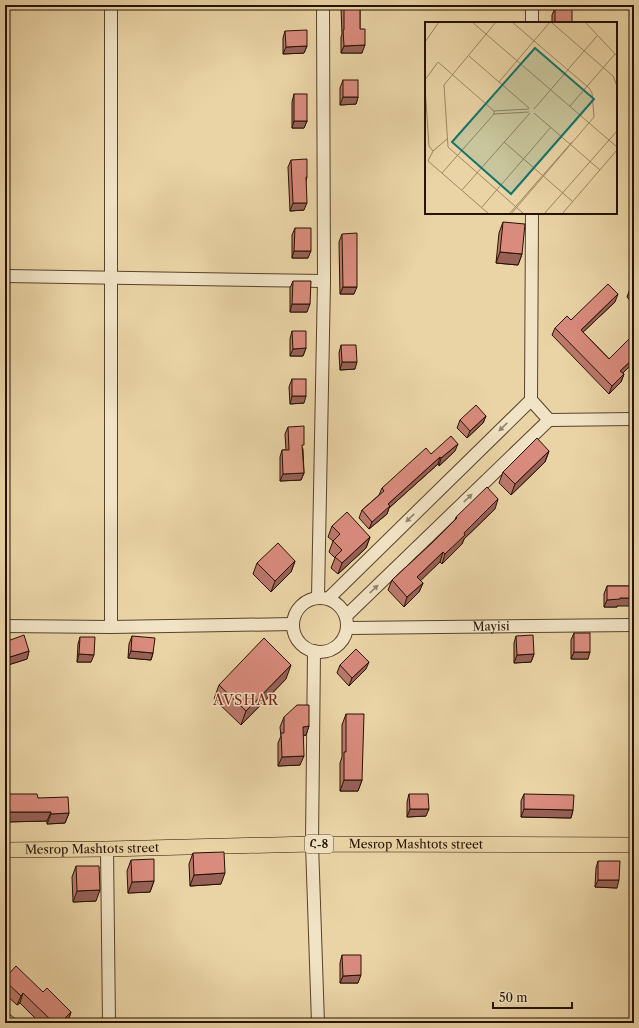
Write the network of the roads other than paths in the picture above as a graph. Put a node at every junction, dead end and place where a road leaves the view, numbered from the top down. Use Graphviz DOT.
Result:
graph roads {
  1 [pos="110,5"];
  2 [pos="323,5"];
  3 [pos="532,5"];
  4 [pos="532,22"];
  5 [pos="532,214"];
  6 [pos="5,276"];
  7 [pos="112,278"];
  8 [pos="324,281"];
  9 [pos="531,400"];
  10 [pos="634,419"];
  11 [pos="549,420"];
  12 [pos="323,598"];
  13 [pos="347,622"];
  14 [pos="293,624"];
  15 [pos="634,625"];
  16 [pos="5,626"];
  17 [pos="111,627"];
  18 [pos="314,651"];
  19 [pos="312,844"];
  20 [pos="634,845"];
  21 [pos="107,849"];
  22 [pos="5,850"];
  23 [pos="5,1019"];
  24 [pos="10,1023"];
  25 [pos="109,1023"];
  26 [pos="318,1023"];
  1 -- 7 [label="street"];
  2 -- 8 [label="street"];
  3 -- 4 [label="street"];
  5 -- 9 [label="street"];
  6 -- 7 [label="street"];
  7 -- 8 [label="street"];
  7 -- 17 [label="street"];
  8 -- 12 [label="street"];
  9 -- 11 [label="street"];
  9 -- 12 [label="street, one-way"];
  10 -- 11 [label="street"];
  13 -- 11 [label="street, one-way"];
  12 -- 13 [label="street"];
  12 -- 14 [label="street"];
  13 -- 15 [label="street, Mayisi"];
  13 -- 18 [label="street"];
  14 -- 17 [label="street"];
  14 -- 18 [label="street"];
  16 -- 17 [label="street"];
  18 -- 19 [label="street"];
  19 -- 20 [label="main road, Mesrop Mashtots street / Հ-8"];
  19 -- 21 [label="main road, Mesrop Mashtots street / Հ-8"];
  19 -- 26 [label="street"];
  21 -- 22 [label="main road, Mesrop Mashtots street / Հ-8"];
  21 -- 25 [label="street"];
  23 -- 24 [label="street"];
}
